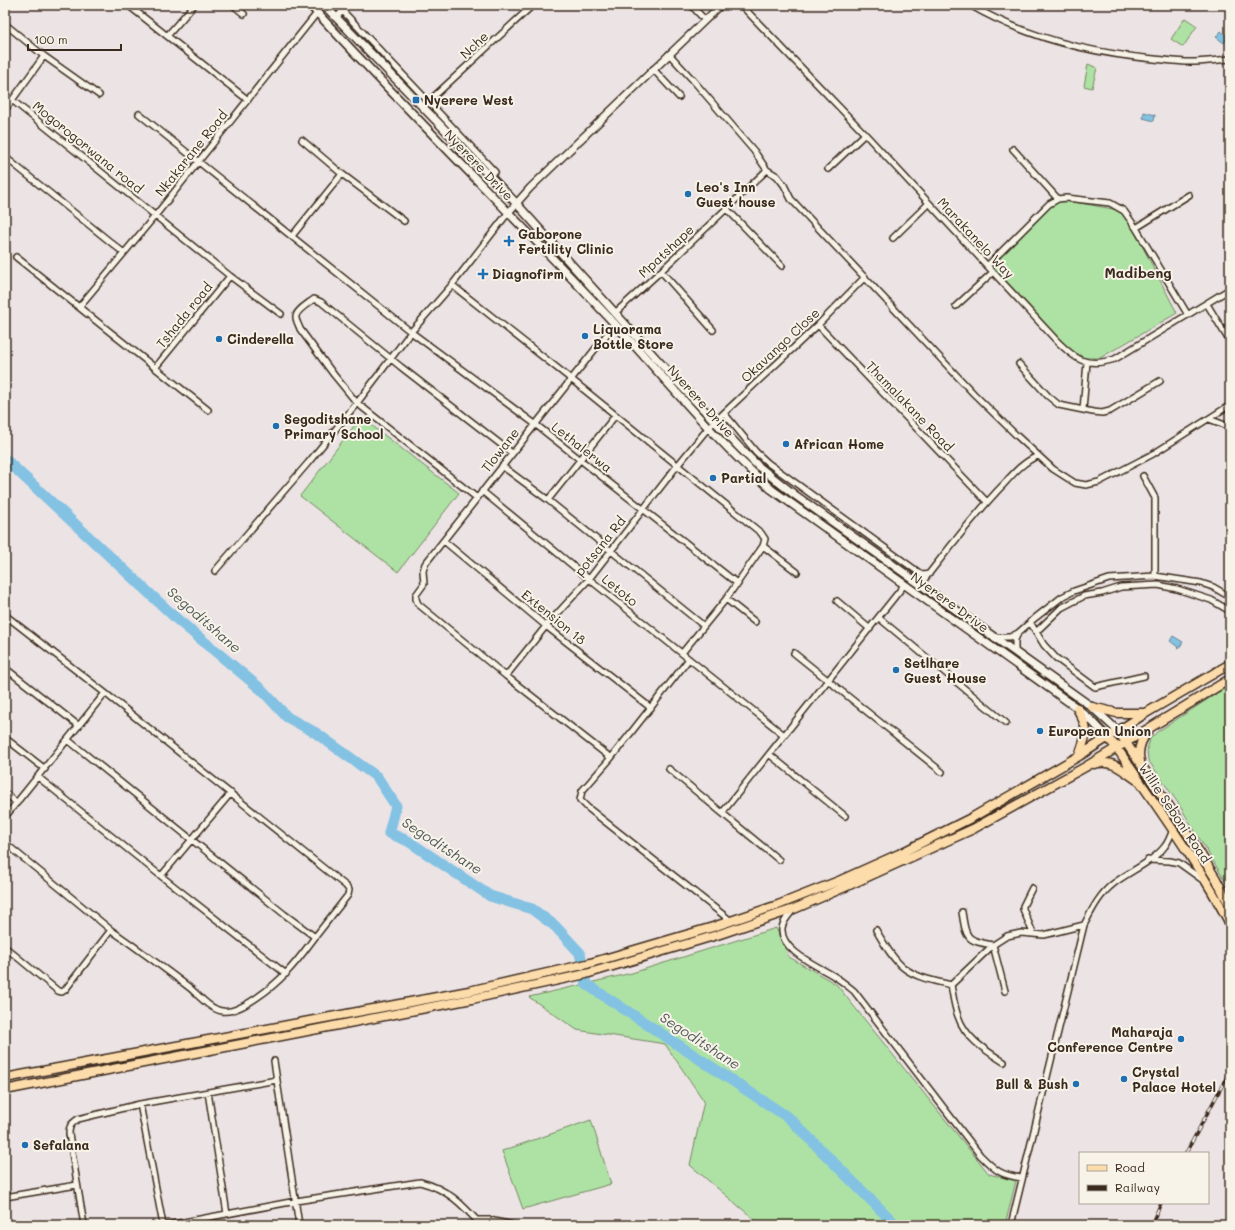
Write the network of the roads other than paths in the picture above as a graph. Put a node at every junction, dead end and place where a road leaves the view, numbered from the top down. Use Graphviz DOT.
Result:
graph roads {
  1 [pos="128,5"];
  2 [pos="194,5"];
  3 [pos="233,5"];
  4 [pos="310,5"];
  5 [pos="324,5"];
  6 [pos="338,5"];
  7 [pos="348,5"];
  8 [pos="533,5"];
  9 [pos="691,5"];
  10 [pos="721,5"];
  11 [pos="741,5"];
  12 [pos="970,5"];
  13 [pos="342,10"];
  14 [pos="317,13"];
  15 [pos="244,14"];
  16 [pos="336,18"];
  17 [pos="705,20"];
  18 [pos="5,24"];
  19 [pos="167,36"];
  20 [pos="669,54"];
  21 [pos="44,56"];
  22 [pos="1230,59"];
  23 [pos="653,69"];
  24 [pos="99,95"];
  25 [pos="679,97"];
  26 [pos="12,100"];
  27 [pos="248,100"];
  28 [pos="429,101"];
  29 [pos="5,110"];
  30 [pos="140,114"];
  31 [pos="865,134"];
  32 [pos="302,140"];
  33 [pos="1013,149"];
  34 [pos="5,157"];
  35 [pos="198,161"];
  36 [pos="828,169"];
  37 [pos="767,170"];
  38 [pos="495,172"];
  39 [pos="342,174"];
  40 [pos="1189,195"];
  41 [pos="1058,198"];
  42 [pos="929,203"];
  43 [pos="516,204"];
  44 [pos="726,208"];
  45 [pos="508,213"];
  46 [pos="155,216"];
  47 [pos="404,221"];
  48 [pos="1136,228"];
  49 [pos="292,236"];
  50 [pos="893,238"];
  51 [pos="124,253"];
  52 [pos="16,257"];
  53 [pos="782,266"];
  54 [pos="987,266"];
  55 [pos="661,271"];
  56 [pos="993,272"];
  57 [pos="230,276"];
  58 [pos="865,277"];
  59 [pos="452,285"];
  60 [pos="1230,290"];
  61 [pos="1207,304"];
  62 [pos="956,306"];
  63 [pos="79,307"];
  64 [pos="615,313"];
  65 [pos="281,314"];
  66 [pos="1188,315"];
  67 [pos="614,324"];
  68 [pos="818,325"];
  69 [pos="713,330"];
  70 [pos="411,332"];
  71 [pos="1230,342"];
  72 [pos="390,359"];
  73 [pos="1087,362"];
  74 [pos="1019,364"];
  75 [pos="155,368"];
  76 [pos="571,379"];
  77 [pos="1160,381"];
  78 [pos="357,403"];
  79 [pos="1230,405"];
  80 [pos="208,410"];
  81 [pos="1083,410"];
  82 [pos="724,413"];
  83 [pos="615,416"];
  84 [pos="1209,419"];
  85 [pos="715,422"];
  86 [pos="535,424"];
  87 [pos="709,427"];
  88 [pos="1230,428"];
  89 [pos="512,453"];
  90 [pos="1038,456"];
  91 [pos="581,460"];
  92 [pos="502,466"];
  93 [pos="677,466"];
  94 [pos="1143,476"];
  95 [pos="482,491"];
  96 [pos="477,498"];
  97 [pos="548,500"];
  98 [pos="987,502"];
  99 [pos="644,509"];
  100 [pos="444,541"];
  101 [pos="763,546"];
  102 [pos="611,551"];
  103 [pos="215,571"];
  104 [pos="797,572"];
  105 [pos="929,574"];
  106 [pos="1155,576"];
  107 [pos="589,579"];
  108 [pos="738,584"];
  109 [pos="905,584"];
  110 [pos="920,585"];
  111 [pos="1230,597"];
  112 [pos="726,599"];
  113 [pos="837,601"];
  114 [pos="1230,611"];
  115 [pos="5,615"];
  116 [pos="879,618"];
  117 [pos="755,622"];
  118 [pos="1030,622"];
  119 [pos="546,626"];
  120 [pos="704,626"];
  121 [pos="870,628"];
  122 [pos="1036,632"];
  123 [pos="1018,633"];
  124 [pos="993,637"];
  125 [pos="1015,652"];
  126 [pos="682,653"];
  127 [pos="794,653"];
  128 [pos="689,659"];
  129 [pos="1230,664"];
  130 [pos="5,668"];
  131 [pos="506,676"];
  132 [pos="1144,676"];
  133 [pos="1230,679"];
  134 [pos="828,680"];
  135 [pos="105,693"];
  136 [pos="1092,707"];
  137 [pos="651,708"];
  138 [pos="1077,708"];
  139 [pos="1146,713"];
  140 [pos="1006,723"];
  141 [pos="79,726"];
  142 [pos="1151,727"];
  143 [pos="1118,731"];
  144 [pos="784,735"];
  145 [pos="5,738"];
  146 [pos="1108,738"];
  147 [pos="68,740"];
  148 [pos="1126,742"];
  149 [pos="1117,748"];
  150 [pos="769,754"];
  151 [pos="1079,756"];
  152 [pos="612,758"];
  153 [pos="1087,766"];
  154 [pos="45,769"];
  155 [pos="669,769"];
  156 [pos="942,772"];
  157 [pos="1149,776"];
  158 [pos="38,777"];
  159 [pos="1141,783"];
  160 [pos="5,793"];
  161 [pos="231,794"];
  162 [pos="17,803"];
  163 [pos="722,813"];
  164 [pos="845,816"];
  165 [pos="5,817"];
  166 [pos="1173,829"];
  167 [pos="191,839"];
  168 [pos="5,843"];
  169 [pos="779,860"];
  170 [pos="1148,860"];
  171 [pos="161,876"];
  172 [pos="1208,884"];
  173 [pos="1032,888"];
  174 [pos="1230,906"];
  175 [pos="794,909"];
  176 [pos="962,912"];
  177 [pos="731,921"];
  178 [pos="1230,924"];
  179 [pos="1084,925"];
  180 [pos="111,930"];
  181 [pos="876,930"];
  182 [pos="1033,933"];
  183 [pos="315,937"];
  184 [pos="993,945"];
  185 [pos="5,947"];
  186 [pos="286,974"];
  187 [pos="951,985"];
  188 [pos="1005,991"];
  189 [pos="274,1061"];
  190 [pos="1004,1062"];
  191 [pos="5,1078"];
  192 [pos="277,1080"];
  193 [pos="5,1090"];
  194 [pos="208,1092"];
  195 [pos="140,1104"];
  196 [pos="1022,1178"];
  197 [pos="77,1185"];
  198 [pos="5,1197"];
  199 [pos="296,1200"];
  200 [pos="227,1214"];
  201 [pos="476,1220"];
  202 [pos="84,1225"];
  203 [pos="163,1225"];
  204 [pos="168,1225"];
  205 [pos="299,1225"];
  206 [pos="481,1225"];
  207 [pos="513,1225"];
  208 [pos="1011,1225"];
  1 -- 19 [label="street"];
  2 -- 19 [label="street"];
  3 -- 15 [label="street"];
  4 -- 14 [label="main road, Nyerere Drive"];
  5 -- 16 [label="main road, Nyerere Drive"];
  6 -- 13 [label="street"];
  7 -- 13 [label="street"];
  8 -- 28 [label="street, Nche"];
  9 -- 17 [label="street"];
  10 -- 17 [label="street"];
  11 -- 31 [label="street, Marakanelo Way"];
  12 -- 22 [label="street"];
  13 -- 16 [label="street"];
  13 -- 28 [label="street"];
  14 -- 27 [label="street, Nkakarane Road"];
  14 -- 45 [label="main road, Nyerere Drive"];
  16 -- 43 [label="main road, Nyerere Drive"];
  17 -- 20 [label="street"];
  18 -- 21 [label="street"];
  19 -- 27 [label="street"];
  20 -- 23 [label="street"];
  20 -- 37 [label="street"];
  21 -- 24 [label="street"];
  21 -- 26 [label="street"];
  23 -- 25 [label="street"];
  23 -- 43 [label="street"];
  26 -- 29 [label="street"];
  26 -- 46 [label="street, Mogorogorwana road"];
  27 -- 35 [label="street, Nkakarane Road"];
  28 -- 38 [label="street"];
  30 -- 35 [label="street, Lethalerwa"];
  31 -- 36 [label="street"];
  31 -- 42 [label="street, Marakanelo Way"];
  32 -- 39 [label="street"];
  33 -- 41 [label="street"];
  34 -- 51 [label="street"];
  35 -- 46 [label="street, Nkakarane Road"];
  35 -- 49 [label="street, Lethalerwa"];
  37 -- 44 [label="street, Mpatshape"];
  37 -- 58 [label="street"];
  39 -- 47 [label="street"];
  39 -- 49 [label="street"];
  40 -- 48 [label="street"];
  41 -- 48 [label="street"];
  41 -- 54 [label="street"];
  42 -- 50 [label="street"];
  42 -- 54 [label="street, Marakanelo Way"];
  43 -- 45 [label="street"];
  43 -- 64 [label="main road, Nyerere Drive"];
  44 -- 53 [label="street"];
  44 -- 55 [label="street, Mpatshape"];
  45 -- 59 [label="street"];
  45 -- 67 [label="main road, Nyerere Drive"];
  46 -- 51 [label="street, Nkakarane Road"];
  46 -- 57 [label="street, Mogorogorwana road"];
  48 -- 66 [label="street"];
  49 -- 70 [label="street, Lethalerwa"];
  51 -- 63 [label="street, Nkakarane Road"];
  52 -- 63 [label="street"];
  54 -- 56 [label="street, Marakanelo Way"];
  55 -- 64 [label="street, Mpatshape"];
  55 -- 69 [label="street"];
  56 -- 62 [label="street"];
  56 -- 73 [label="street, Marakanelo Way"];
  57 -- 65 [label="street, Mogorogorwana road"];
  57 -- 75 [label="street, Tshada road"];
  58 -- 68 [label="street, Okavango Close"];
  58 -- 90 [label="street"];
  59 -- 70 [label="street"];
  59 -- 76 [label="street"];
  60 -- 61 [label="street"];
  61 -- 66 [label="street"];
  61 -- 71 [label="street"];
  63 -- 75 [label="street"];
  64 -- 85 [label="main road, Nyerere Drive"];
  66 -- 73 [label="street"];
  67 -- 76 [label="street, Tlowane"];
  67 -- 87 [label="main road, Nyerere Drive"];
  68 -- 82 [label="street, Okavango Close"];
  68 -- 98 [label="street, Thamalakane Road"];
  70 -- 72 [label="street"];
  70 -- 86 [label="street, Lethalerwa"];
  72 -- 78 [label="street"];
  72 -- 78 [label="street"];
  72 -- 89 [label="street"];
  73 -- 81 [label="street"];
  74 -- 81 [label="street"];
  75 -- 80 [label="street"];
  76 -- 83 [label="street"];
  76 -- 86 [label="street, Tlowane"];
  77 -- 81 [label="street"];
  78 -- 96 [label="street"];
  78 -- 103 [label="street"];
  79 -- 84 [label="street"];
  82 -- 85 [label="street, Okavango Close"];
  82 -- 105 [label="street"];
  83 -- 91 [label="street"];
  83 -- 93 [label="street"];
  84 -- 88 [label="street"];
  84 -- 90 [label="street"];
  85 -- 87 [label="street, Okavango Close"];
  85 -- 110 [label="main road, Nyerere Drive"];
  86 -- 89 [label="street, Tlowane"];
  86 -- 91 [label="street, Lethalerwa"];
  87 -- 93 [label="street, potsana Rd"];
  87 -- 109 [label="main road, Nyerere Drive"];
  89 -- 92 [label="street, Tlowane"];
  90 -- 98 [label="street"];
  91 -- 97 [label="street"];
  91 -- 99 [label="street, Lethalerwa"];
  92 -- 95 [label="street, Tlowane"];
  92 -- 97 [label="street"];
  93 -- 99 [label="street, potsana Rd"];
  93 -- 101 [label="street"];
  94 -- 106 [label="street"];
  95 -- 96 [label="street, Tlowane"];
  95 -- 107 [label="street, Letoto"];
  96 -- 100 [label="street, Tlowane"];
  97 -- 102 [label="street"];
  98 -- 105 [label="street"];
  99 -- 102 [label="street, potsana Rd"];
  99 -- 108 [label="street, Lethalerwa"];
  100 -- 119 [label="street, Extension 18"];
  100 -- 131 [label="street, Tlowane"];
  101 -- 104 [label="street"];
  101 -- 108 [label="street"];
  102 -- 107 [label="street, potsana Rd"];
  102 -- 120 [label="street"];
  105 -- 110 [label="street"];
  106 -- 111 [label="street"];
  106 -- 118 [label="street"];
  107 -- 119 [label="street, potsana Rd"];
  107 -- 126 [label="street, Letoto"];
  108 -- 112 [label="street"];
  109 -- 116 [label="street"];
  109 -- 138 [label="main road, Nyerere Drive"];
  110 -- 124 [label="main road, Nyerere Drive"];
  112 -- 117 [label="street"];
  112 -- 120 [label="street"];
  113 -- 121 [label="street"];
  114 -- 122 [label="street"];
  115 -- 135 [label="street"];
  116 -- 121 [label="street"];
  116 -- 140 [label="street"];
  118 -- 122 [label="street"];
  118 -- 123 [label="street"];
  119 -- 131 [label="street, potsana Rd"];
  119 -- 137 [label="street, Extension 18"];
  120 -- 126 [label="street"];
  121 -- 134 [label="street"];
  122 -- 132 [label="street"];
  123 -- 124 [label="street"];
  123 -- 125 [label="street"];
  124 -- 125 [label="main road, Nyerere Drive"];
  125 -- 136 [label="main road, Nyerere Drive"];
  126 -- 128 [label="street, Letoto"];
  127 -- 134 [label="street"];
  128 -- 137 [label="street"];
  128 -- 144 [label="street, Letoto"];
  129 -- 139 [label="main road"];
  130 -- 141 [label="street"];
  131 -- 152 [label="street"];
  133 -- 142 [label="main road"];
  134 -- 144 [label="street"];
  134 -- 156 [label="street"];
  135 -- 141 [label="street"];
  135 -- 161 [label="street"];
  136 -- 139 [label="main road"];
  136 -- 143 [label="main road, Nyerere Drive"];
  137 -- 152 [label="street"];
  138 -- 146 [label="main road, Nyerere Drive"];
  138 -- 151 [label="main road"];
  139 -- 143 [label="main road"];
  141 -- 147 [label="street"];
  142 -- 148 [label="main road"];
  142 -- 157 [label="main road"];
  143 -- 146 [label="main road"];
  143 -- 148 [label="main road, Willie Seboni Road"];
  144 -- 150 [label="street"];
  145 -- 154 [label="street"];
  146 -- 149 [label="main road, Willie Seboni Road"];
  146 -- 151 [label="main road"];
  147 -- 154 [label="street"];
  147 -- 167 [label="street"];
  148 -- 149 [label="main road"];
  148 -- 157 [label="main road, Willie Seboni Road"];
  149 -- 153 [label="main road"];
  149 -- 159 [label="main road, Willie Seboni Road"];
  150 -- 163 [label="street"];
  150 -- 164 [label="street"];
  151 -- 177 [label="main road"];
  152 -- 177 [label="street"];
  153 -- 159 [label="main road"];
  153 -- 175 [label="main road"];
  154 -- 158 [label="street"];
  155 -- 163 [label="street"];
  157 -- 174 [label="main road, Willie Seboni Road"];
  158 -- 162 [label="street"];
  158 -- 171 [label="street"];
  159 -- 166 [label="main road, Willie Seboni Road"];
  160 -- 162 [label="street"];
  161 -- 167 [label="street"];
  161 -- 183 [label="street"];
  162 -- 165 [label="street"];
  163 -- 169 [label="street"];
  166 -- 170 [label="street"];
  166 -- 172 [label="main road, Willie Seboni Road"];
  167 -- 171 [label="street"];
  167 -- 183 [label="street"];
  168 -- 180 [label="street"];
  170 -- 172 [label="street"];
  170 -- 179 [label="street"];
  171 -- 186 [label="street"];
  172 -- 178 [label="main road, Willie Seboni Road"];
  173 -- 182 [label="street"];
  175 -- 193 [label="main road"];
  175 -- 196 [label="street"];
  176 -- 184 [label="street"];
  177 -- 191 [label="main road"];
  179 -- 182 [label="street"];
  179 -- 196 [label="street"];
  180 -- 185 [label="street"];
  180 -- 186 [label="street"];
  181 -- 187 [label="street"];
  182 -- 184 [label="street"];
  183 -- 186 [label="street"];
  184 -- 187 [label="street"];
  184 -- 188 [label="street"];
  187 -- 190 [label="street"];
  189 -- 192 [label="street"];
  192 -- 194 [label="street"];
  192 -- 199 [label="street"];
  194 -- 195 [label="street"];
  194 -- 200 [label="street"];
  195 -- 197 [label="street"];
  195 -- 203 [label="street"];
  196 -- 208 [label="street"];
  197 -- 198 [label="street"];
  197 -- 202 [label="street"];
  199 -- 200 [label="street"];
  199 -- 201 [label="street"];
  199 -- 205 [label="street"];
  200 -- 204 [label="street"];
  201 -- 206 [label="street"];
  201 -- 207 [label="street"];
}
